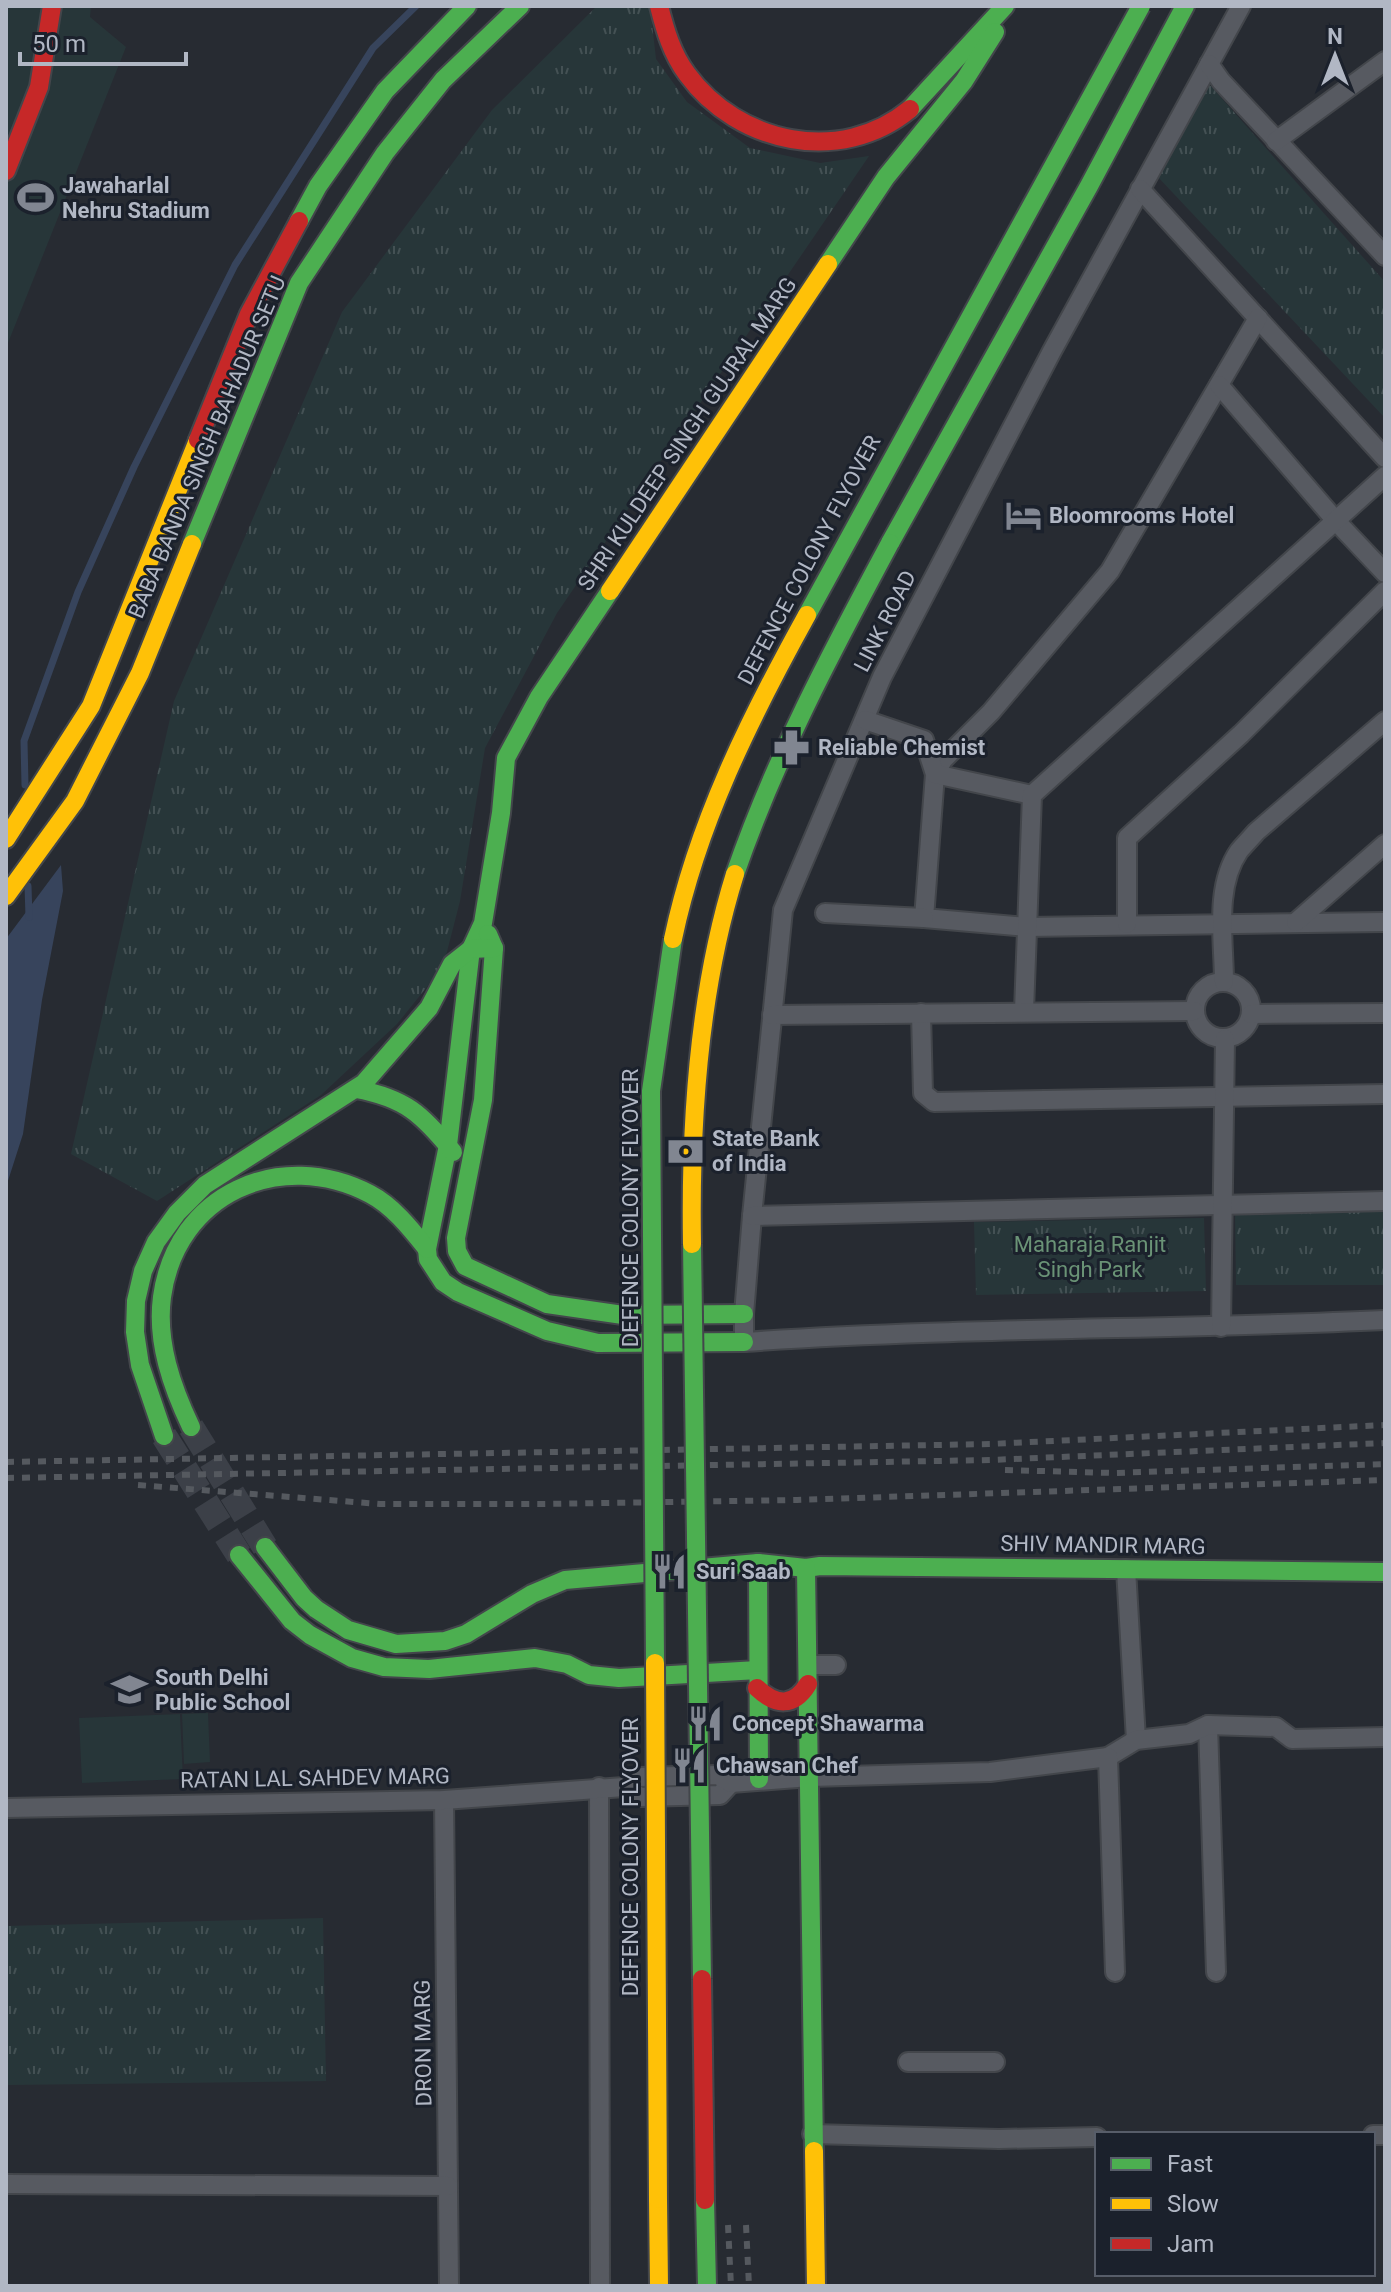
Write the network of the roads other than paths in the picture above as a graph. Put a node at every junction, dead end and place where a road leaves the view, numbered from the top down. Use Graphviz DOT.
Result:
graph roads {
  1 [pos="52,6"];
  2 [pos="467,6"];
  3 [pos="520,6"];
  4 [pos="659,6"];
  5 [pos="1005,6"];
  6 [pos="1012,6"];
  7 [pos="1141,6"];
  8 [pos="1185,6"];
  9 [pos="1241,6"];
  10 [pos="1385,61"];
  11 [pos="1209,64"];
  12 [pos="1276,141"];
  13 [pos="6,171"];
  14 [pos="1140,189"];
  15 [pos="1385,256"];
  16 [pos="1258,318"];
  17 [pos="1219,385"];
  18 [pos="1385,458"];
  19 [pos="1385,476"];
  20 [pos="1336,521"];
  21 [pos="1385,573"];
  22 [pos="1385,591"];
  23 [pos="865,720"];
  24 [pos="1385,721"];
  25 [pos="935,774"];
  26 [pos="1032,795"];
  27 [pos="6,839"];
  28 [pos="1385,844"];
  29 [pos="6,896"];
  30 [pos="825,913"];
  31 [pos="924,918"];
  32 [pos="1224,922"];
  33 [pos="1296,922"];
  34 [pos="1385,922"];
  35 [pos="483,923"];
  36 [pos="1127,924"];
  37 [pos="1027,927"];
  38 [pos="494,948"];
  39 [pos="471,949"];
  40 [pos="1224,982"];
  41 [pos="1024,1011"];
  42 [pos="1194,1011"];
  43 [pos="921,1013"];
  44 [pos="1385,1013"];
  45 [pos="1251,1014"];
  46 [pos="772,1015"];
  47 [pos="1225,1039"];
  48 [pos="356,1089"];
  49 [pos="1385,1094"];
  50 [pos="1225,1096"];
  51 [pos="448,1145"];
  52 [pos="470,1173"];
  53 [pos="1385,1201"];
  54 [pos="1225,1205"];
  55 [pos="752,1216"];
  56 [pos="427,1249"];
  57 [pos="744,1314"];
  58 [pos="1385,1320"];
  59 [pos="1221,1327"];
  60 [pos="744,1342"];
  61 [pos="191,1427"];
  62 [pos="164,1436"];
  63 [pos="265,1547"];
  64 [pos="239,1555"];
  65 [pos="758,1563"];
  66 [pos="813,1567"];
  67 [pos="1126,1569"];
  68 [pos="1385,1572"];
  69 [pos="836,1665"];
  70 [pos="808,1675"];
  71 [pos="758,1679"];
  72 [pos="1208,1725"];
  73 [pos="1385,1737"];
  74 [pos="1136,1740"];
  75 [pos="1108,1757"];
  76 [pos="810,1777"];
  77 [pos="759,1779"];
  78 [pos="599,1787"];
  79 [pos="444,1800"];
  80 [pos="6,1808"];
  81 [pos="1115,1972"];
  82 [pos="1216,1972"];
  83 [pos="908,2062"];
  84 [pos="995,2062"];
  85 [pos="812,2134"];
  86 [pos="1095,2137"];
  87 [pos="6,2184"];
  88 [pos="448,2186"];
  89 [pos="449,2286"];
  90 [pos="600,2286"];
  91 [pos="659,2286"];
  92 [pos="707,2286"];
  93 [pos="816,2286"];
  1 -- 13 [label="main road"];
  2 -- 27 [label="main road, BABA BANDA SINGH BAHADUR SETU"];
  3 -- 29 [label="main road, BABA BANDA SINGH BAHADUR SETU"];
  4 -- 5 [label="main road"];
  6 -- 35 [label="main road, SHRI KULDEEP SINGH GUJRAL MARG"];
  7 -- 91 [label="main road, DEFENCE COLONY FLYOVER, bridge"];
  8 -- 92 [label="main road, bridge"];
  9 -- 11 [label="street, LINK ROAD"];
  10 -- 12 [label="street"];
  11 -- 12 [label="street"];
  11 -- 14 [label="street, LINK ROAD"];
  12 -- 15 [label="street"];
  14 -- 16 [label="street"];
  14 -- 23 [label="street, LINK ROAD"];
  16 -- 17 [label="street"];
  16 -- 18 [label="street"];
  17 -- 20 [label="street"];
  17 -- 25 [label="street"];
  19 -- 20 [label="street"];
  20 -- 21 [label="street"];
  20 -- 26 [label="street"];
  22 -- 36 [label="street"];
  23 -- 25 [label="street"];
  23 -- 46 [label="street, LINK ROAD"];
  24 -- 32 [label="street"];
  25 -- 26 [label="street"];
  25 -- 31 [label="street"];
  26 -- 37 [label="street"];
  28 -- 33 [label="street"];
  30 -- 31 [label="street"];
  31 -- 37 [label="street"];
  32 -- 33 [label="street"];
  32 -- 36 [label="street"];
  32 -- 40 [label="street"];
  33 -- 34 [label="street"];
  35 -- 38 [label="main road"];
  35 -- 39 [label="main road, SHRI KULDEEP SINGH GUJRAL MARG"];
  36 -- 37 [label="street"];
  37 -- 41 [label="street"];
  38 -- 39 [label="main road"];
  38 -- 52 [label="main road"];
  39 -- 48 [label="main road"];
  39 -- 51 [label="main road"];
  40 -- 42 [label="street"];
  40 -- 45 [label="street"];
  41 -- 42 [label="street"];
  41 -- 43 [label="street"];
  42 -- 47 [label="street"];
  43 -- 46 [label="street"];
  43 -- 50 [label="street"];
  44 -- 45 [label="street"];
  45 -- 47 [label="street"];
  46 -- 55 [label="street, LINK ROAD"];
  47 -- 50 [label="street"];
  48 -- 51 [label="main road"];
  48 -- 62 [label="main road"];
  49 -- 50 [label="street"];
  50 -- 54 [label="street"];
  51 -- 52 [label="main road"];
  51 -- 56 [label="main road"];
  52 -- 57 [label="main road"];
  53 -- 54 [label="street"];
  54 -- 55 [label="street"];
  54 -- 59 [label="street"];
  55 -- 57 [label="street, LINK ROAD"];
  56 -- 60 [label="main road"];
  56 -- 61 [label="main road"];
  57 -- 60 [label="street, LINK ROAD"];
  58 -- 59 [label="street"];
  59 -- 60 [label="street"];
  63 -- 65 [label="main road, SHIV MANDIR MARG"];
  64 -- 71 [label="main road"];
  65 -- 66 [label="main road, SHIV MANDIR MARG"];
  65 -- 71 [label="main road"];
  66 -- 67 [label="main road, SHIV MANDIR MARG"];
  66 -- 70 [label="main road"];
  67 -- 68 [label="main road, SHIV MANDIR MARG"];
  67 -- 74 [label="street"];
  69 -- 70 [label="street"];
  70 -- 71 [label="main road"];
  70 -- 76 [label="main road"];
  71 -- 77 [label="main road"];
  72 -- 73 [label="street"];
  72 -- 74 [label="street"];
  72 -- 82 [label="street"];
  74 -- 75 [label="street"];
  75 -- 76 [label="street, RATAN LAL SAHDEV MARG"];
  75 -- 81 [label="street"];
  76 -- 77 [label="street, RATAN LAL SAHDEV MARG"];
  76 -- 85 [label="main road"];
  77 -- 78 [label="street, RATAN LAL SAHDEV MARG"];
  78 -- 79 [label="street, RATAN LAL SAHDEV MARG"];
  78 -- 90 [label="street"];
  79 -- 80 [label="street, RATAN LAL SAHDEV MARG"];
  79 -- 88 [label="street, DRON MARG"];
  83 -- 84 [label="street"];
  85 -- 86 [label="street"];
  85 -- 93 [label="main road"];
  87 -- 88 [label="street"];
  88 -- 89 [label="street, DRON MARG"];
}
